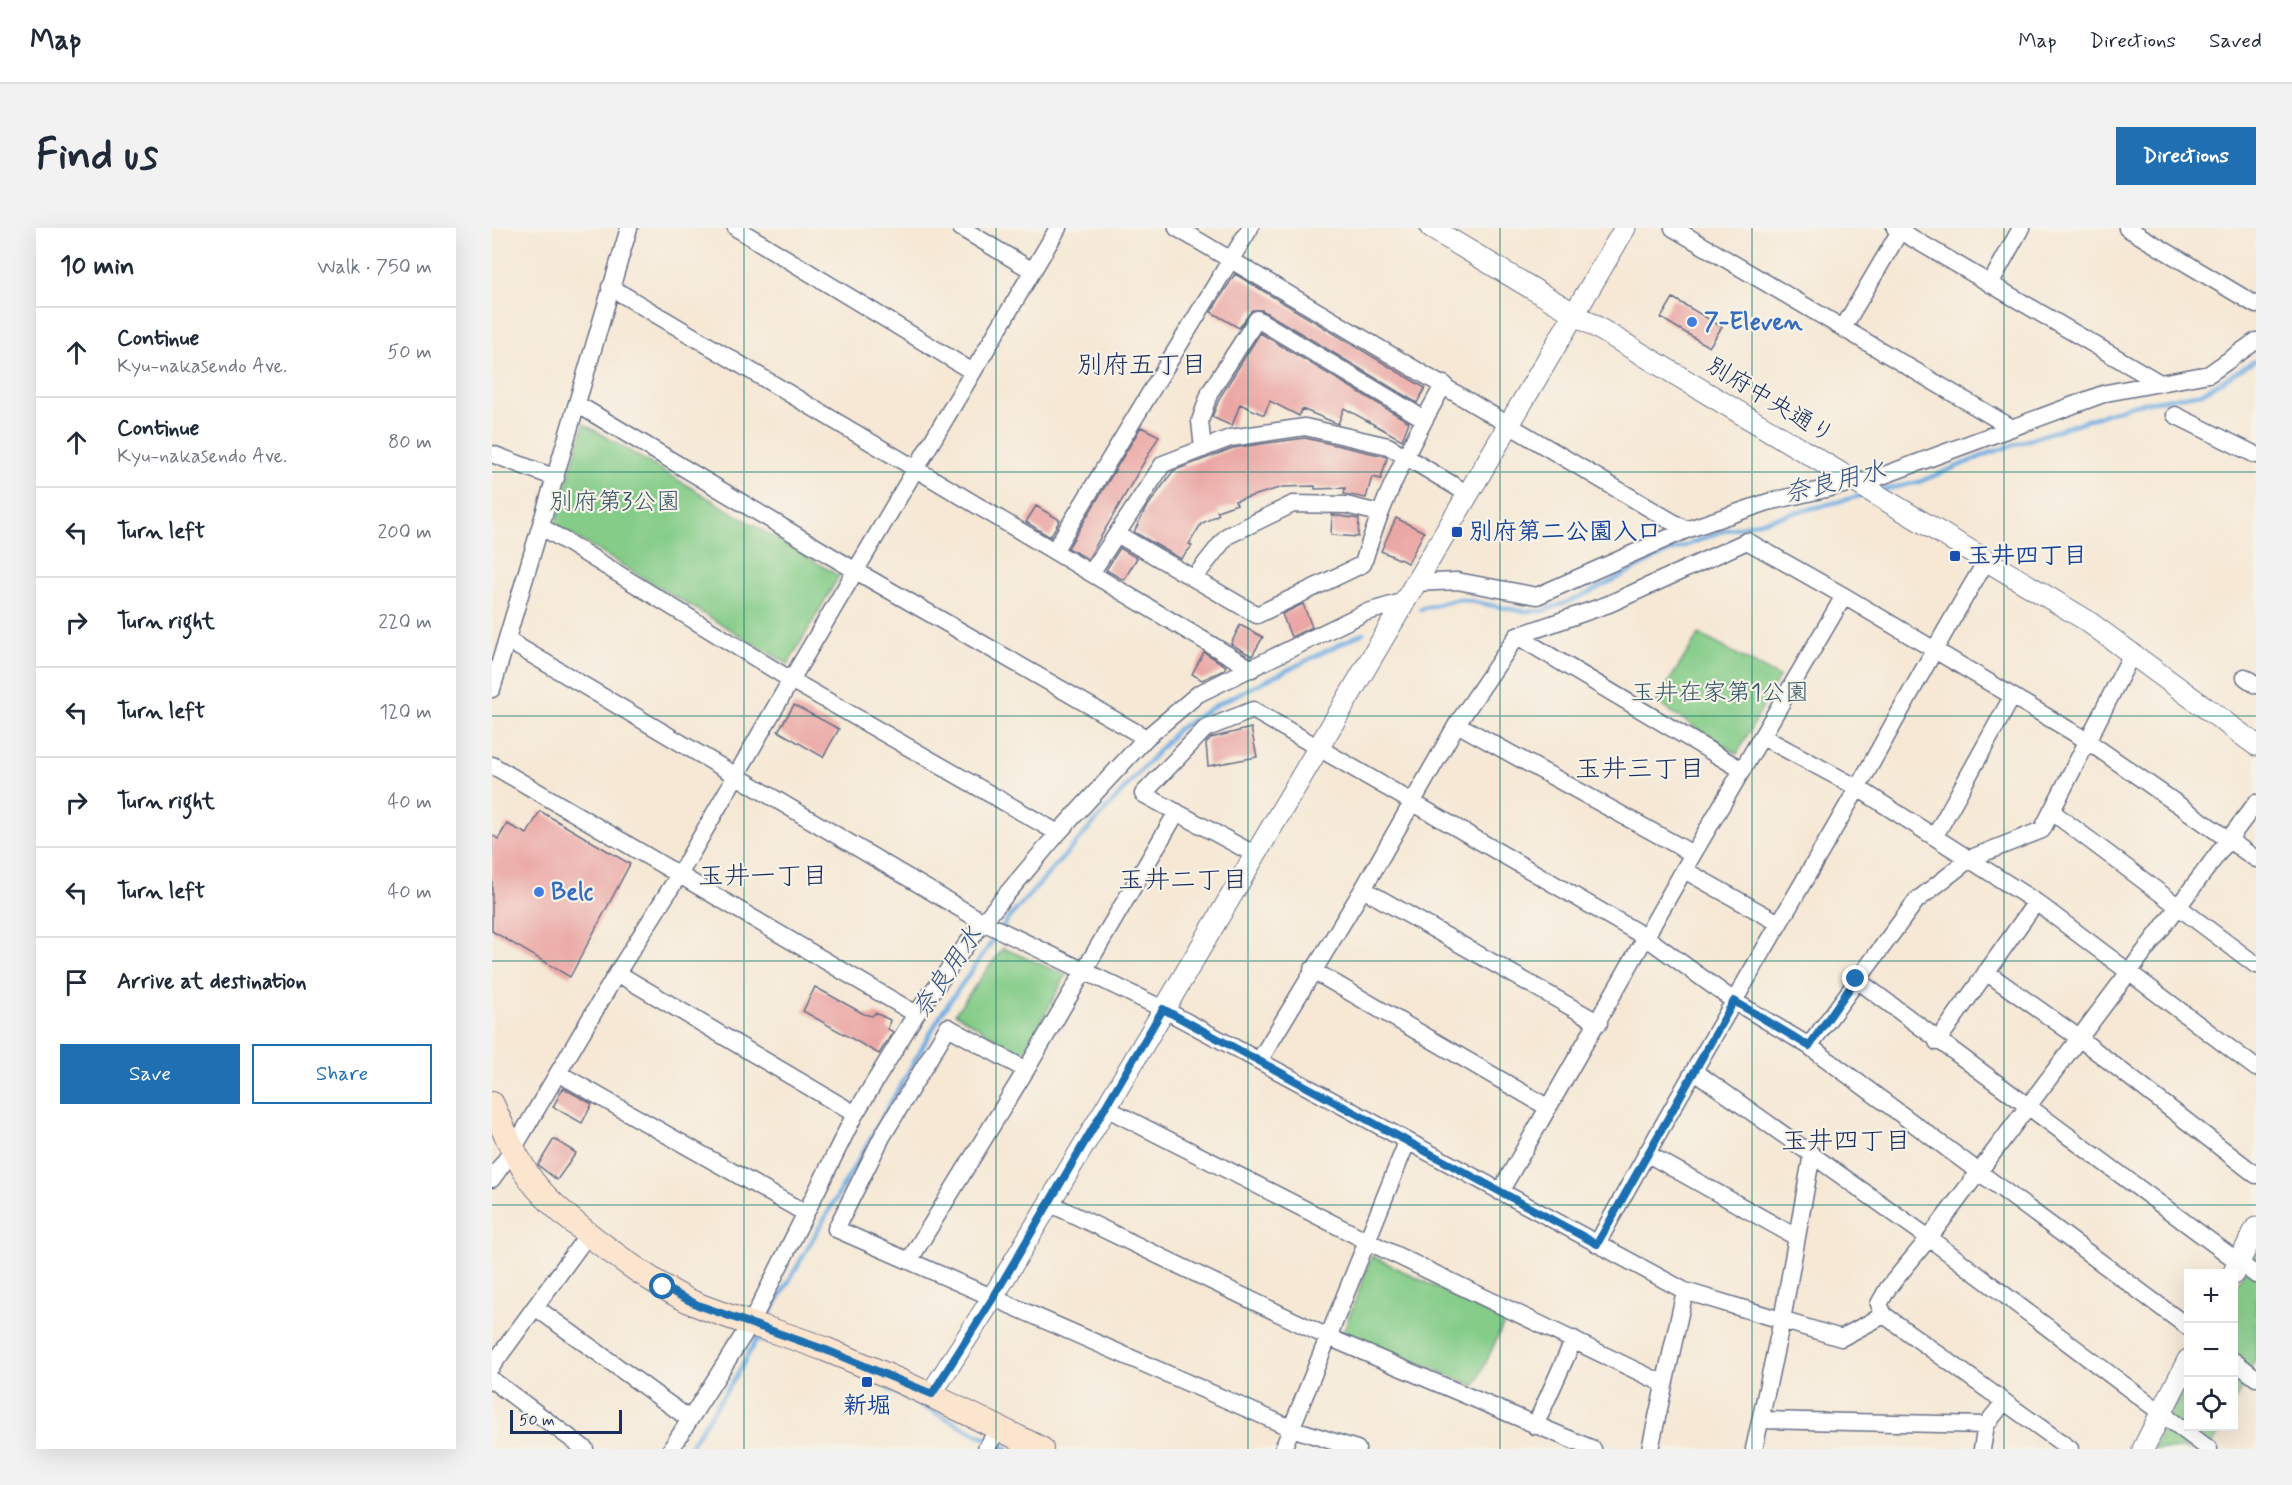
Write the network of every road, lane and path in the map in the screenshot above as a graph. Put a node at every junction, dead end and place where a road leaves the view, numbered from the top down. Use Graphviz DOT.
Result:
graph roads {
  1 [pos="629,228"];
  2 [pos="736,228"];
  3 [pos="960,228"];
  4 [pos="1058,228"];
  5 [pos="1177,228"];
  6 [pos="1250,228"];
  7 [pos="1431,228"];
  8 [pos="1625,228"];
  9 [pos="1673,228"];
  10 [pos="2021,228"];
  11 [pos="2127,228"];
  12 [pos="1897,230"];
  13 [pos="1231,260"];
  14 [pos="1033,271"];
  15 [pos="1990,284"];
  16 [pos="610,287"];
  17 [pos="2256,304"];
  18 [pos="1574,313"];
  19 [pos="1843,328"];
  20 [pos="2254,347"];
  21 [pos="973,372"];
  22 [pos="2158,382"];
  23 [pos="1444,384"];
  24 [pos="577,404"];
  25 [pos="2175,416"];
  26 [pos="1424,419"];
  27 [pos="1509,423"];
  28 [pos="2012,428"];
  29 [pos="1203,448"];
  30 [pos="492,454"];
  31 [pos="2256,454"];
  32 [pos="1404,455"];
  33 [pos="916,469"];
  34 [pos="556,478"];
  35 [pos="1859,484"];
  36 [pos="1468,494"];
  37 [pos="1379,513"];
  38 [pos="542,527"];
  39 [pos="1686,530"];
  40 [pos="1117,534"];
  41 [pos="1054,551"];
  42 [pos="1987,560"];
  43 [pos="856,570"];
  44 [pos="1091,573"];
  45 [pos="1194,578"];
  46 [pos="1410,592"];
  47 [pos="1844,596"];
  48 [pos="1517,636"];
  49 [pos="507,640"];
  50 [pos="1932,650"];
  51 [pos="2133,652"];
  52 [pos="1252,669"];
  53 [pos="791,680"];
  54 [pos="492,689"];
  55 [pos="2012,697"];
  56 [pos="1457,724"];
  57 [pos="1763,736"];
  58 [pos="1146,738"];
  59 [pos="2086,740"];
  60 [pos="1317,746"];
  61 [pos="2256,746"];
  62 [pos="492,765"];
  63 [pos="1742,770"];
  64 [pos="737,775"];
  65 [pos="1858,788"];
  66 [pos="1412,803"];
  67 [pos="2256,803"];
  68 [pos="2051,811"];
  69 [pos="1177,812"];
  70 [pos="1058,833"];
  71 [pos="1935,836"];
  72 [pos="2229,838"];
  73 [pos="1254,854"];
  74 [pos="1693,854"];
  75 [pos="1971,858"];
  76 [pos="2256,859"];
  77 [pos="1684,870"];
  78 [pos="679,875"];
  79 [pos="1363,889"];
  80 [pos="2036,902"];
  81 [pos="2178,905"];
  82 [pos="983,922"];
  83 [pos="1779,923"];
  84 [pos="1647,938"];
  85 [pos="2256,965"];
  86 [pos="1085,970"];
  87 [pos="1312,970"];
  88 [pos="1986,972"];
  89 [pos="2129,972"];
  90 [pos="617,973"];
  91 [pos="1856,979"];
  92 [pos="1734,1001"];
  93 [pos="1163,1009"];
  94 [pos="916,1014"];
  95 [pos="1599,1023"];
  96 [pos="2079,1038"];
  97 [pos="1937,1042"];
  98 [pos="1809,1046"];
  99 [pos="1259,1060"];
  100 [pos="2256,1068"];
  101 [pos="1026,1070"];
  102 [pos="1694,1071"];
  103 [pos="558,1073"];
  104 [pos="492,1104"];
  105 [pos="2029,1105"];
  106 [pos="1547,1107"];
  107 [pos="1106,1108"];
  108 [pos="855,1114"];
  109 [pos="1407,1142"];
  110 [pos="513,1151"];
  111 [pos="1646,1153"];
  112 [pos="1812,1154"];
  113 [pos="1980,1171"];
  114 [pos="2256,1174"];
  115 [pos="492,1179"];
  116 [pos="1500,1192"];
  117 [pos="1049,1203"];
  118 [pos="806,1214"];
  119 [pos="2256,1228"];
  120 [pos="590,1233"];
  121 [pos="1796,1237"];
  122 [pos="1929,1238"];
  123 [pos="1367,1241"];
  124 [pos="1597,1244"];
  125 [pos="909,1261"];
  126 [pos="2236,1268"];
  127 [pos="2256,1275"];
  128 [pos="1685,1291"];
  129 [pos="993,1298"];
  130 [pos="535,1307"];
  131 [pos="1884,1315"];
  132 [pos="1782,1320"];
  133 [pos="2184,1324"];
  134 [pos="761,1326"];
  135 [pos="1328,1337"];
  136 [pos="1574,1339"];
  137 [pos="2238,1364"];
  138 [pos="492,1366"];
  139 [pos="2184,1368"];
  140 [pos="2256,1378"];
  141 [pos="492,1380"];
  142 [pos="1664,1384"];
  143 [pos="932,1394"];
  144 [pos="2004,1402"];
  145 [pos="2161,1414"];
  146 [pos="688,1418"];
  147 [pos="1760,1420"];
  148 [pos="1986,1425"];
  149 [pos="1535,1426"];
  150 [pos="999,1428"];
  151 [pos="1291,1428"];
  152 [pos="1564,1444"];
  153 [pos="581,1448"];
  154 [pos="671,1449"];
  155 [pos="986,1449"];
  156 [pos="1041,1449"];
  157 [pos="1283,1449"];
  158 [pos="1357,1449"];
  159 [pos="1593,1449"];
  160 [pos="1650,1449"];
  161 [pos="1754,1449"];
  162 [pos="1983,1449"];
  163 [pos="2070,1449"];
  164 [pos="2143,1449"];
  165 [pos="2209,1449"];
  1 -- 16 [label="street"];
  2 -- 21 [label="street"];
  3 -- 14 [label="street"];
  4 -- 14 [label="street"];
  5 -- 13 [label="street"];
  6 -- 13 [label="street"];
  7 -- 18 [label="street, 別府中央通り"];
  8 -- 18 [label="street"];
  9 -- 19 [label="street"];
  10 -- 15 [label="street"];
  11 -- 17 [label="street"];
  12 -- 15 [label="street"];
  12 -- 19 [label="street"];
  13 -- 23 [label="street"];
  13 -- 41 [label="street"];
  14 -- 21 [label="street"];
  15 -- 22 [label="street"];
  16 -- 24 [label="street"];
  16 -- 33 [label="street"];
  18 -- 27 [label="street"];
  18 -- 35 [label="street, 別府中央通り"];
  19 -- 28 [label="street"];
  20 -- 22 [label="street"];
  21 -- 33 [label="street"];
  22 -- 28 [label="street"];
  23 -- 26 [label="street"];
  23 -- 27 [label="street"];
  24 -- 34 [label="street"];
  24 -- 43 [label="street"];
  25 -- 31 [label="street"];
  26 -- 29 [label="street"];
  26 -- 32 [label="street"];
  27 -- 36 [label="street"];
  27 -- 39 [label="street"];
  28 -- 35 [label="street"];
  29 -- 32 [label="street"];
  29 -- 40 [label="street"];
  30 -- 34 [label="street"];
  32 -- 36 [label="street"];
  32 -- 37 [label="street"];
  33 -- 41 [label="street"];
  33 -- 43 [label="street"];
  34 -- 38 [label="street"];
  35 -- 39 [label="street"];
  35 -- 42 [label="street, 別府中央通り"];
  36 -- 46 [label="street"];
  37 -- 45 [label="street"];
  37 -- 45 [label="street"];
  38 -- 49 [label="street"];
  38 -- 53 [label="street"];
  39 -- 46 [label="street"];
  40 -- 44 [label="street"];
  40 -- 45 [label="street"];
  41 -- 44 [label="street"];
  42 -- 50 [label="street"];
  42 -- 51 [label="street, 別府中央通り"];
  43 -- 53 [label="street"];
  43 -- 58 [label="street"];
  44 -- 52 [label="street"];
  46 -- 52 [label="street"];
  46 -- 60 [label="street"];
  47 -- 48 [label="street"];
  47 -- 50 [label="street"];
  47 -- 57 [label="street"];
  48 -- 56 [label="street"];
  48 -- 63 [label="street"];
  49 -- 54 [label="street"];
  49 -- 64 [label="street"];
  50 -- 55 [label="street"];
  50 -- 65 [label="street"];
  51 -- 59 [label="street"];
  51 -- 61 [label="street, 別府中央通り"];
  52 -- 58 [label="street"];
  53 -- 64 [label="street"];
  53 -- 70 [label="street"];
  55 -- 59 [label="street"];
  55 -- 71 [label="street"];
  56 -- 66 [label="street"];
  56 -- 74 [label="street"];
  57 -- 63 [label="street"];
  57 -- 65 [label="street"];
  58 -- 70 [label="street"];
  59 -- 68 [label="street"];
  59 -- 72 [label="street"];
  60 -- 66 [label="street"];
  60 -- 69 [label="street"];
  60 -- 73 [label="street"];
  62 -- 78 [label="street"];
  63 -- 74 [label="street"];
  64 -- 78 [label="street"];
  64 -- 82 [label="street"];
  65 -- 71 [label="street"];
  65 -- 83 [label="street"];
  66 -- 79 [label="street"];
  66 -- 84 [label="street"];
  67 -- 72 [label="street"];
  68 -- 75 [label="street"];
  68 -- 81 [label="street"];
  69 -- 73 [label="street"];
  69 -- 86 [label="street"];
  70 -- 82 [label="street"];
  71 -- 75 [label="street"];
  72 -- 76 [label="street"];
  72 -- 81 [label="street"];
  73 -- 93 [label="street"];
  74 -- 77 [label="street"];
  75 -- 80 [label="street"];
  75 -- 91 [label="street"];
  77 -- 83 [label="street"];
  77 -- 84 [label="street"];
  78 -- 90 [label="street"];
  78 -- 94 [label="street"];
  79 -- 87 [label="street"];
  79 -- 95 [label="street"];
  80 -- 88 [label="street"];
  80 -- 89 [label="street"];
  81 -- 85 [label="street"];
  81 -- 89 [label="street"];
  82 -- 86 [label="street"];
  82 -- 94 [label="street"];
  83 -- 92 [label="street"];
  84 -- 92 [label="street"];
  84 -- 95 [label="street"];
  86 -- 93 [label="street"];
  86 -- 101 [label="street"];
  87 -- 99 [label="street"];
  87 -- 106 [label="street"];
  88 -- 96 [label="street"];
  88 -- 97 [label="street"];
  89 -- 96 [label="street"];
  89 -- 100 [label="street"];
  90 -- 103 [label="street"];
  90 -- 108 [label="street"];
  91 -- 97 [label="street"];
  91 -- 98 [label="street"];
  92 -- 98 [label="street"];
  92 -- 102 [label="street"];
  93 -- 99 [label="street"];
  93 -- 107 [label="street"];
  94 -- 108 [label="street"];
  95 -- 106 [label="street"];
  96 -- 105 [label="street"];
  96 -- 114 [label="street"];
  97 -- 105 [label="street"];
  98 -- 113 [label="street"];
  99 -- 109 [label="street"];
  101 -- 125 [label="street"];
  101 -- 125 [label="street"];
  102 -- 111 [label="street"];
  102 -- 112 [label="street"];
  103 -- 110 [label="street"];
  103 -- 118 [label="street"];
  104 -- 110 [label="main road"];
  105 -- 113 [label="street"];
  105 -- 126 [label="street"];
  106 -- 116 [label="street"];
  107 -- 117 [label="street"];
  107 -- 123 [label="street"];
  108 -- 118 [label="street"];
  109 -- 116 [label="street"];
  109 -- 123 [label="street"];
  110 -- 115 [label="street"];
  110 -- 120 [label="main road"];
  111 -- 121 [label="street"];
  111 -- 124 [label="street"];
  112 -- 121 [label="street"];
  112 -- 122 [label="street"];
  113 -- 122 [label="street"];
  113 -- 133 [label="street"];
  116 -- 124 [label="street"];
  117 -- 129 [label="street"];
  117 -- 135 [label="street"];
  118 -- 134 [label="street"];
  119 -- 126 [label="street"];
  120 -- 130 [label="street"];
  120 -- 134 [label="main road"];
  121 -- 132 [label="street"];
  122 -- 131 [label="street"];
  122 -- 145 [label="street"];
  123 -- 135 [label="street"];
  123 -- 136 [label="street"];
  124 -- 128 [label="street"];
  125 -- 129 [label="street"];
  126 -- 127 [label="street"];
  128 -- 132 [label="street"];
  128 -- 142 [label="street"];
  129 -- 143 [label="street"];
  129 -- 151 [label="street"];
  130 -- 138 [label="street"];
  130 -- 146 [label="street"];
  131 -- 132 [label="street"];
  131 -- 144 [label="street"];
  132 -- 147 [label="street"];
  134 -- 143 [label="main road"];
  134 -- 146 [label="street"];
  135 -- 149 [label="street"];
  135 -- 151 [label="street"];
  136 -- 142 [label="street"];
  136 -- 149 [label="street"];
  137 -- 140 [label="street"];
  139 -- 145 [label="street"];
  141 -- 153 [label="street"];
  142 -- 160 [label="street"];
  143 -- 150 [label="main road"];
  144 -- 148 [label="street"];
  144 -- 163 [label="street"];
  145 -- 164 [label="street"];
  145 -- 165 [label="street"];
  146 -- 154 [label="street"];
  147 -- 148 [label="street"];
  147 -- 161 [label="street"];
  148 -- 162 [label="street"];
  149 -- 152 [label="street"];
  150 -- 155 [label="street"];
  150 -- 156 [label="main road"];
  151 -- 157 [label="street"];
  151 -- 158 [label="street"];
  152 -- 159 [label="street"];
}
